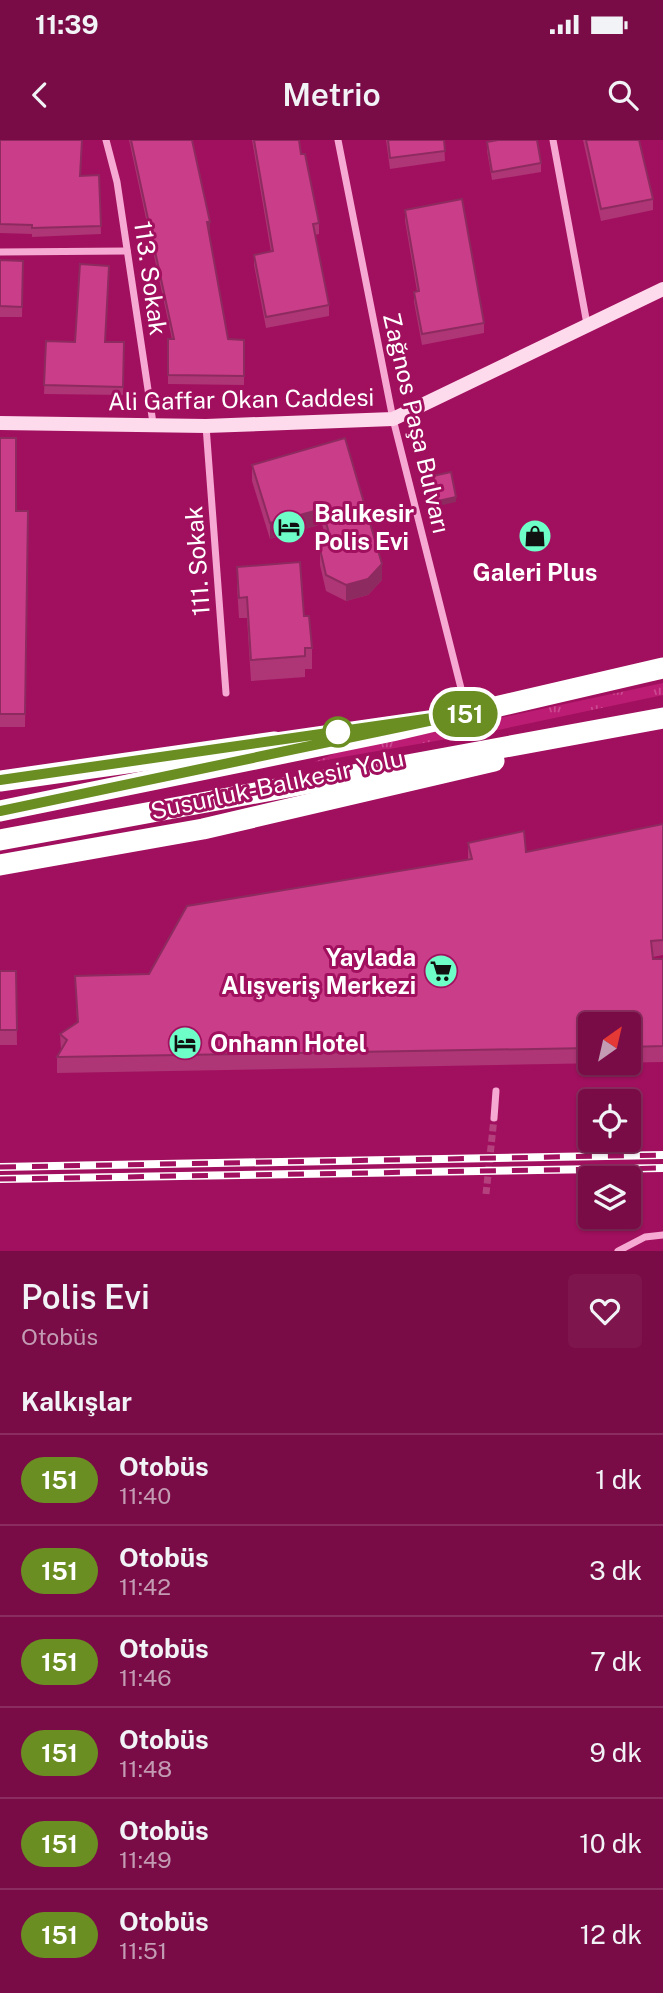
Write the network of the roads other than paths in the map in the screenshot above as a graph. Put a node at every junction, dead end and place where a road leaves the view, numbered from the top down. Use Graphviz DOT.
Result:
graph roads {
  1 [pos="106,140"];
  2 [pos="338,140"];
  3 [pos="553,140"];
  4 [pos="127,251"];
  5 [pos="0,252"];
  6 [pos="663,289"];
  7 [pos="587,324"];
  8 [pos="393,419"];
  9 [pos="0,423"];
  10 [pos="153,423"];
  11 [pos="206,426"];
  12 [pos="663,667"];
  13 [pos="226,693"];
  14 [pos="467,713"];
  15 [pos="663,718"];
  16 [pos="602,729"];
  17 [pos="0,780"];
  18 [pos="0,811"];
  19 [pos="0,841"];
  20 [pos="0,865"];
  21 [pos="496,1091"];
  22 [pos="494,1118"];
  23 [pos="663,1235"];
  24 [pos="618,1251"];
  1 -- 4 [label="street, 113. Sokak"];
  2 -- 8 [label="street, Zağnos Paşa Bulvarı"];
  3 -- 7 [label="street"];
  4 -- 5 [label="street"];
  4 -- 10 [label="street, 113. Sokak"];
  6 -- 7 [label="main road, Ali Gaffar Okan Caddesi"];
  7 -- 8 [label="main road, Ali Gaffar Okan Caddesi"];
  8 -- 11 [label="main road, Ali Gaffar Okan Caddesi"];
  8 -- 14 [label="street, Zağnos Paşa Bulvarı"];
  9 -- 10 [label="main road, Ali Gaffar Okan Caddesi"];
  10 -- 11 [label="main road, Ali Gaffar Okan Caddesi"];
  11 -- 13 [label="street, 111. Sokak"];
  12 -- 14 [label="highway, Susurluk-Balıkesir Yolu"];
  14 -- 17 [label="highway, Susurluk-Balıkesir Yolu"];
  14 -- 18 [label="highway, Susurluk-Balıkesir Yolu"];
  15 -- 16 [label="highway, Susurluk-Balıkesir Yolu"];
  16 -- 19 [label="highway, Susurluk-Balıkesir Yolu"];
  16 -- 20 [label="highway, Susurluk-Balıkesir Yolu"];
  21 -- 22 [label="street"];
  23 -- 24 [label="street"];
}
